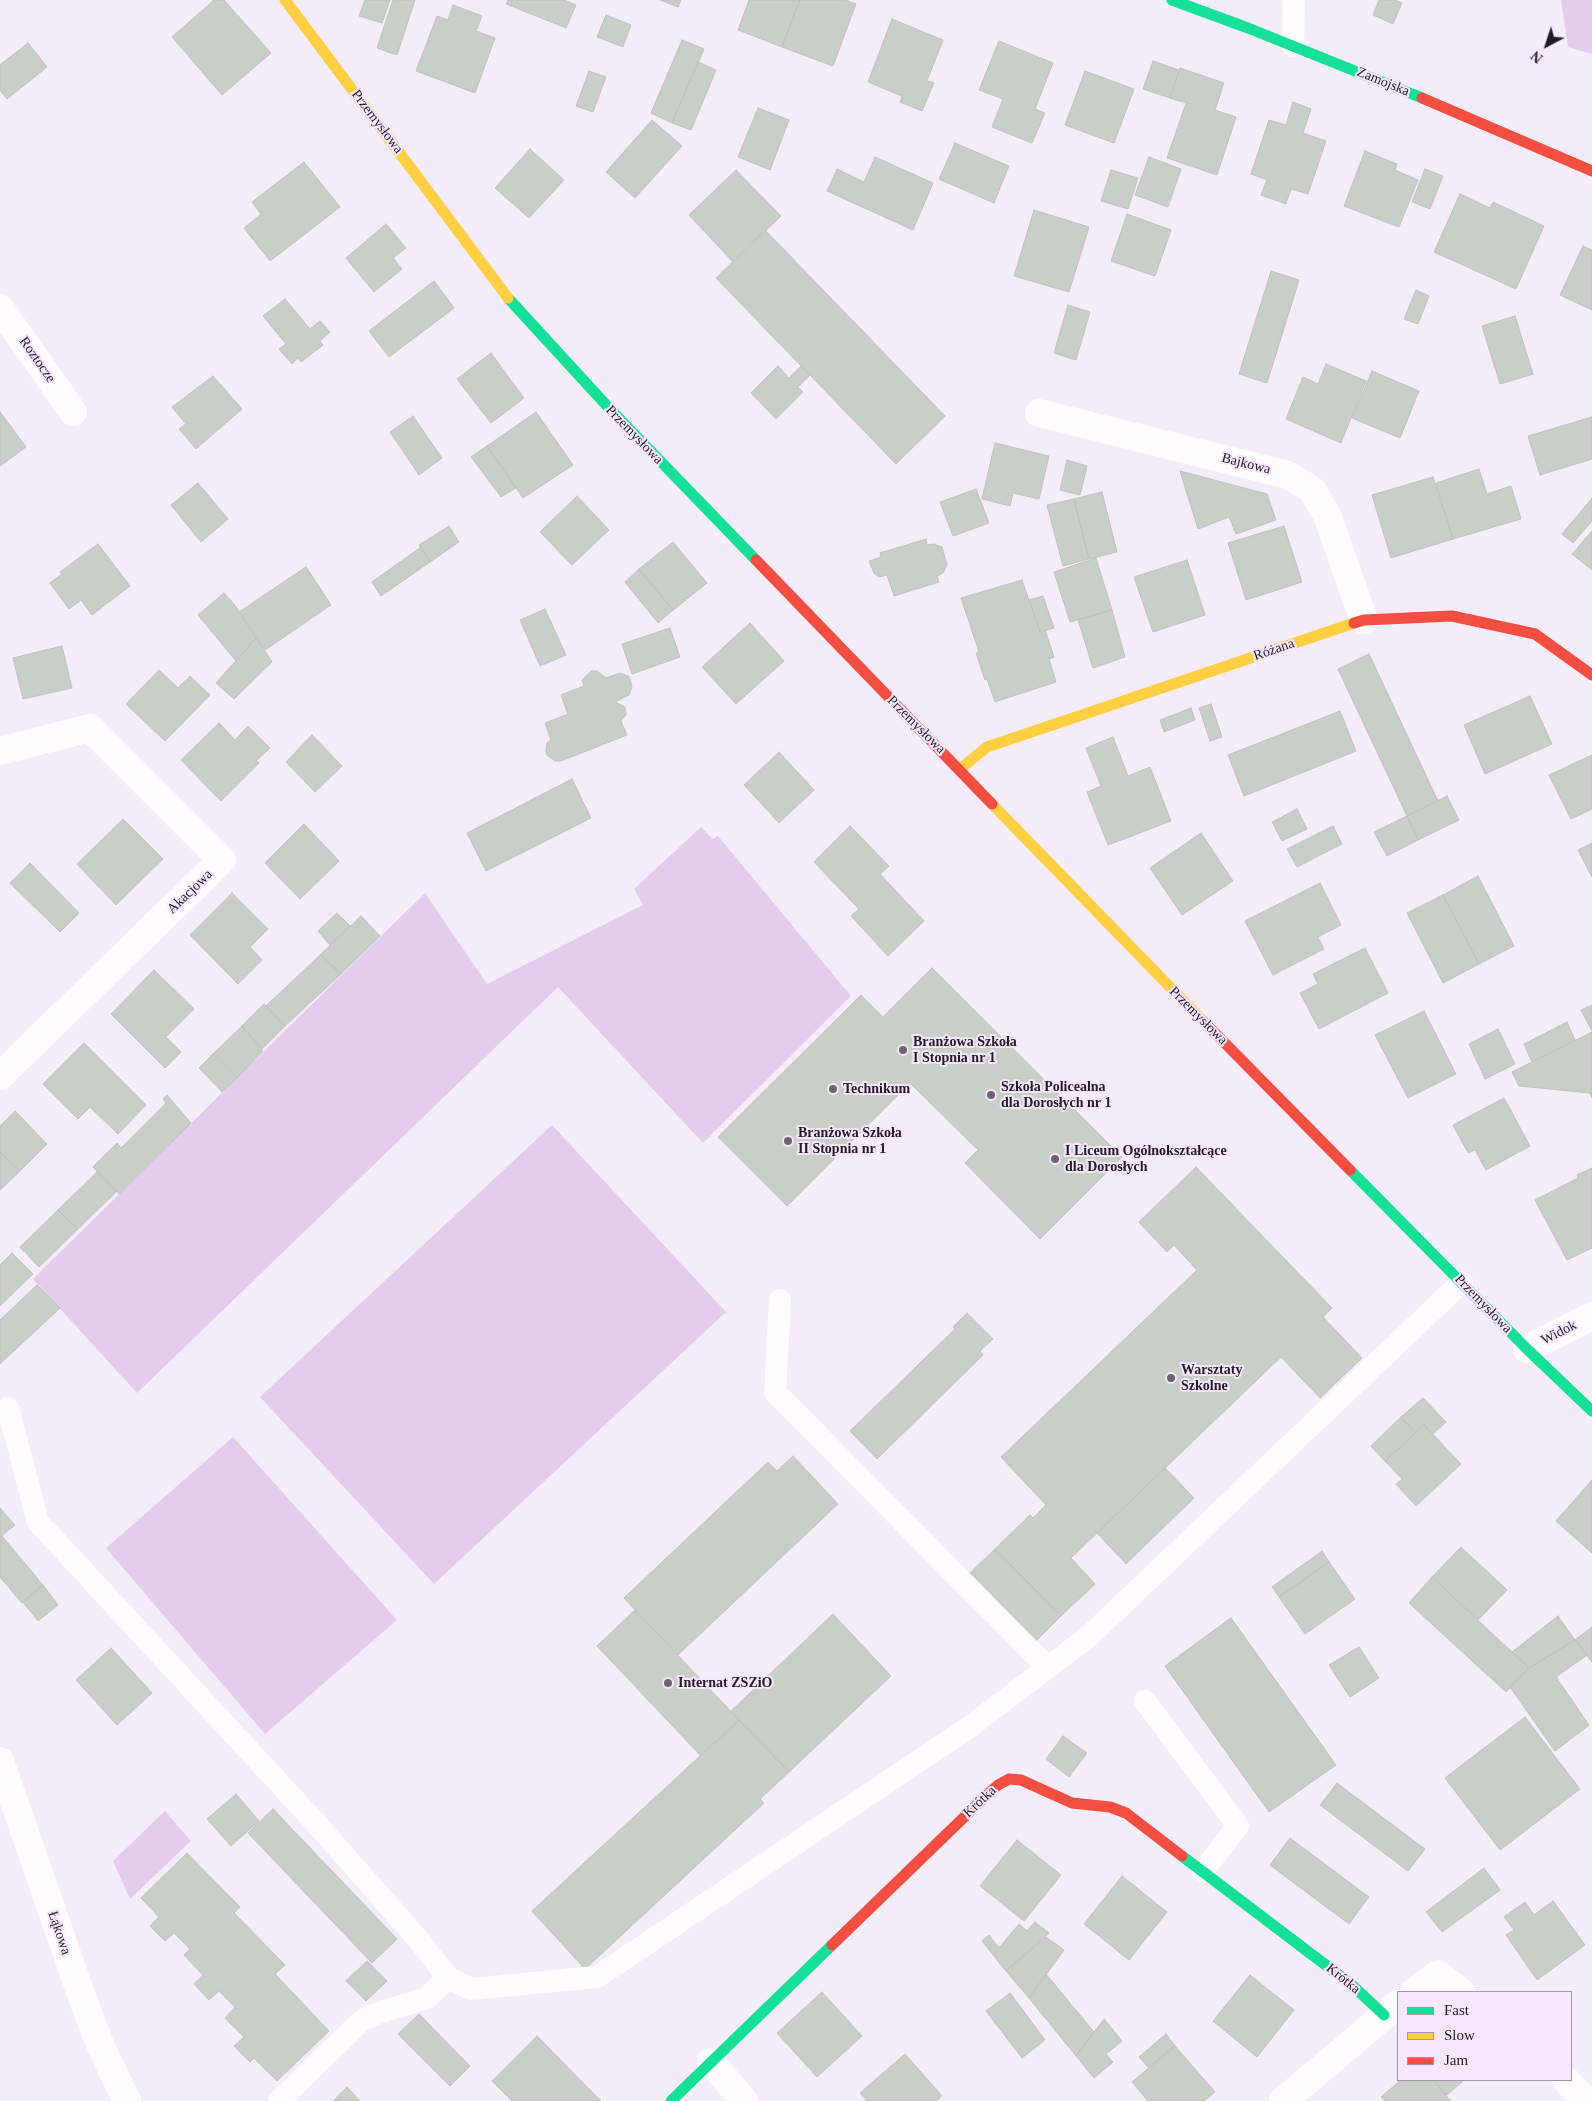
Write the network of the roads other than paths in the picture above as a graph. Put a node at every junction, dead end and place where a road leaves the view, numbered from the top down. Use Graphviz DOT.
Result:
graph roads {
  1 [pos="285,0"];
  2 [pos="1172,0"];
  3 [pos="1293,0"];
  4 [pos="1293,46"];
  5 [pos="1592,171"];
  6 [pos="0,308"];
  7 [pos="73,412"];
  8 [pos="1039,412"];
  9 [pos="1364,620"];
  10 [pos="1592,675"];
  11 [pos="0,751"];
  12 [pos="960,770"];
  13 [pos="0,1076"];
  14 [pos="1462,1282"];
  15 [pos="780,1300"];
  16 [pos="1592,1316"];
  17 [pos="1527,1349"];
  18 [pos="8,1408"];
  19 [pos="1592,1411"];
  20 [pos="1048,1668"];
  21 [pos="1145,1702"];
  22 [pos="0,1761"];
  23 [pos="1202,1871"];
  24 [pos="448,1978"];
  25 [pos="1415,1991"];
  26 [pos="1460,1991"];
  27 [pos="1391,2009"];
  28 [pos="711,2062"];
  29 [pos="1567,2081"];
  30 [pos="127,2101"];
  31 [pos="279,2101"];
  32 [pos="671,2101"];
  33 [pos="744,2101"];
  34 [pos="1283,2101"];
  35 [pos="1586,2101"];
  1 -- 12 [label="street, Przemysłowa"];
  2 -- 4 [label="street, Zamojska"];
  3 -- 4 [label="lane"];
  4 -- 5 [label="street, Zamojska"];
  6 -- 7 [label="street, Roztocze"];
  8 -- 9 [label="street, Bajkowa"];
  9 -- 10 [label="street, Różana"];
  9 -- 12 [label="street, Różana"];
  11 -- 13 [label="street, Akacjowa"];
  12 -- 14 [label="street, Przemysłowa"];
  14 -- 17 [label="street, Przemysłowa"];
  14 -- 20 [label="lane"];
  15 -- 20 [label="lane"];
  16 -- 17 [label="street, Widok"];
  17 -- 19 [label="street, Przemysłowa"];
  18 -- 24 [label="lane"];
  20 -- 24 [label="lane"];
  21 -- 23 [label="lane"];
  22 -- 30 [label="street, Łąkowa"];
  23 -- 27 [label="street, Krótka"];
  23 -- 28 [label="street, Krótka"];
  24 -- 31 [label="lane"];
  25 -- 26 [label="street"];
  27 -- 34 [label="street"];
  28 -- 32 [label="street, Krótka"];
  28 -- 33 [label="street"];
  29 -- 35 [label="street"];
}
